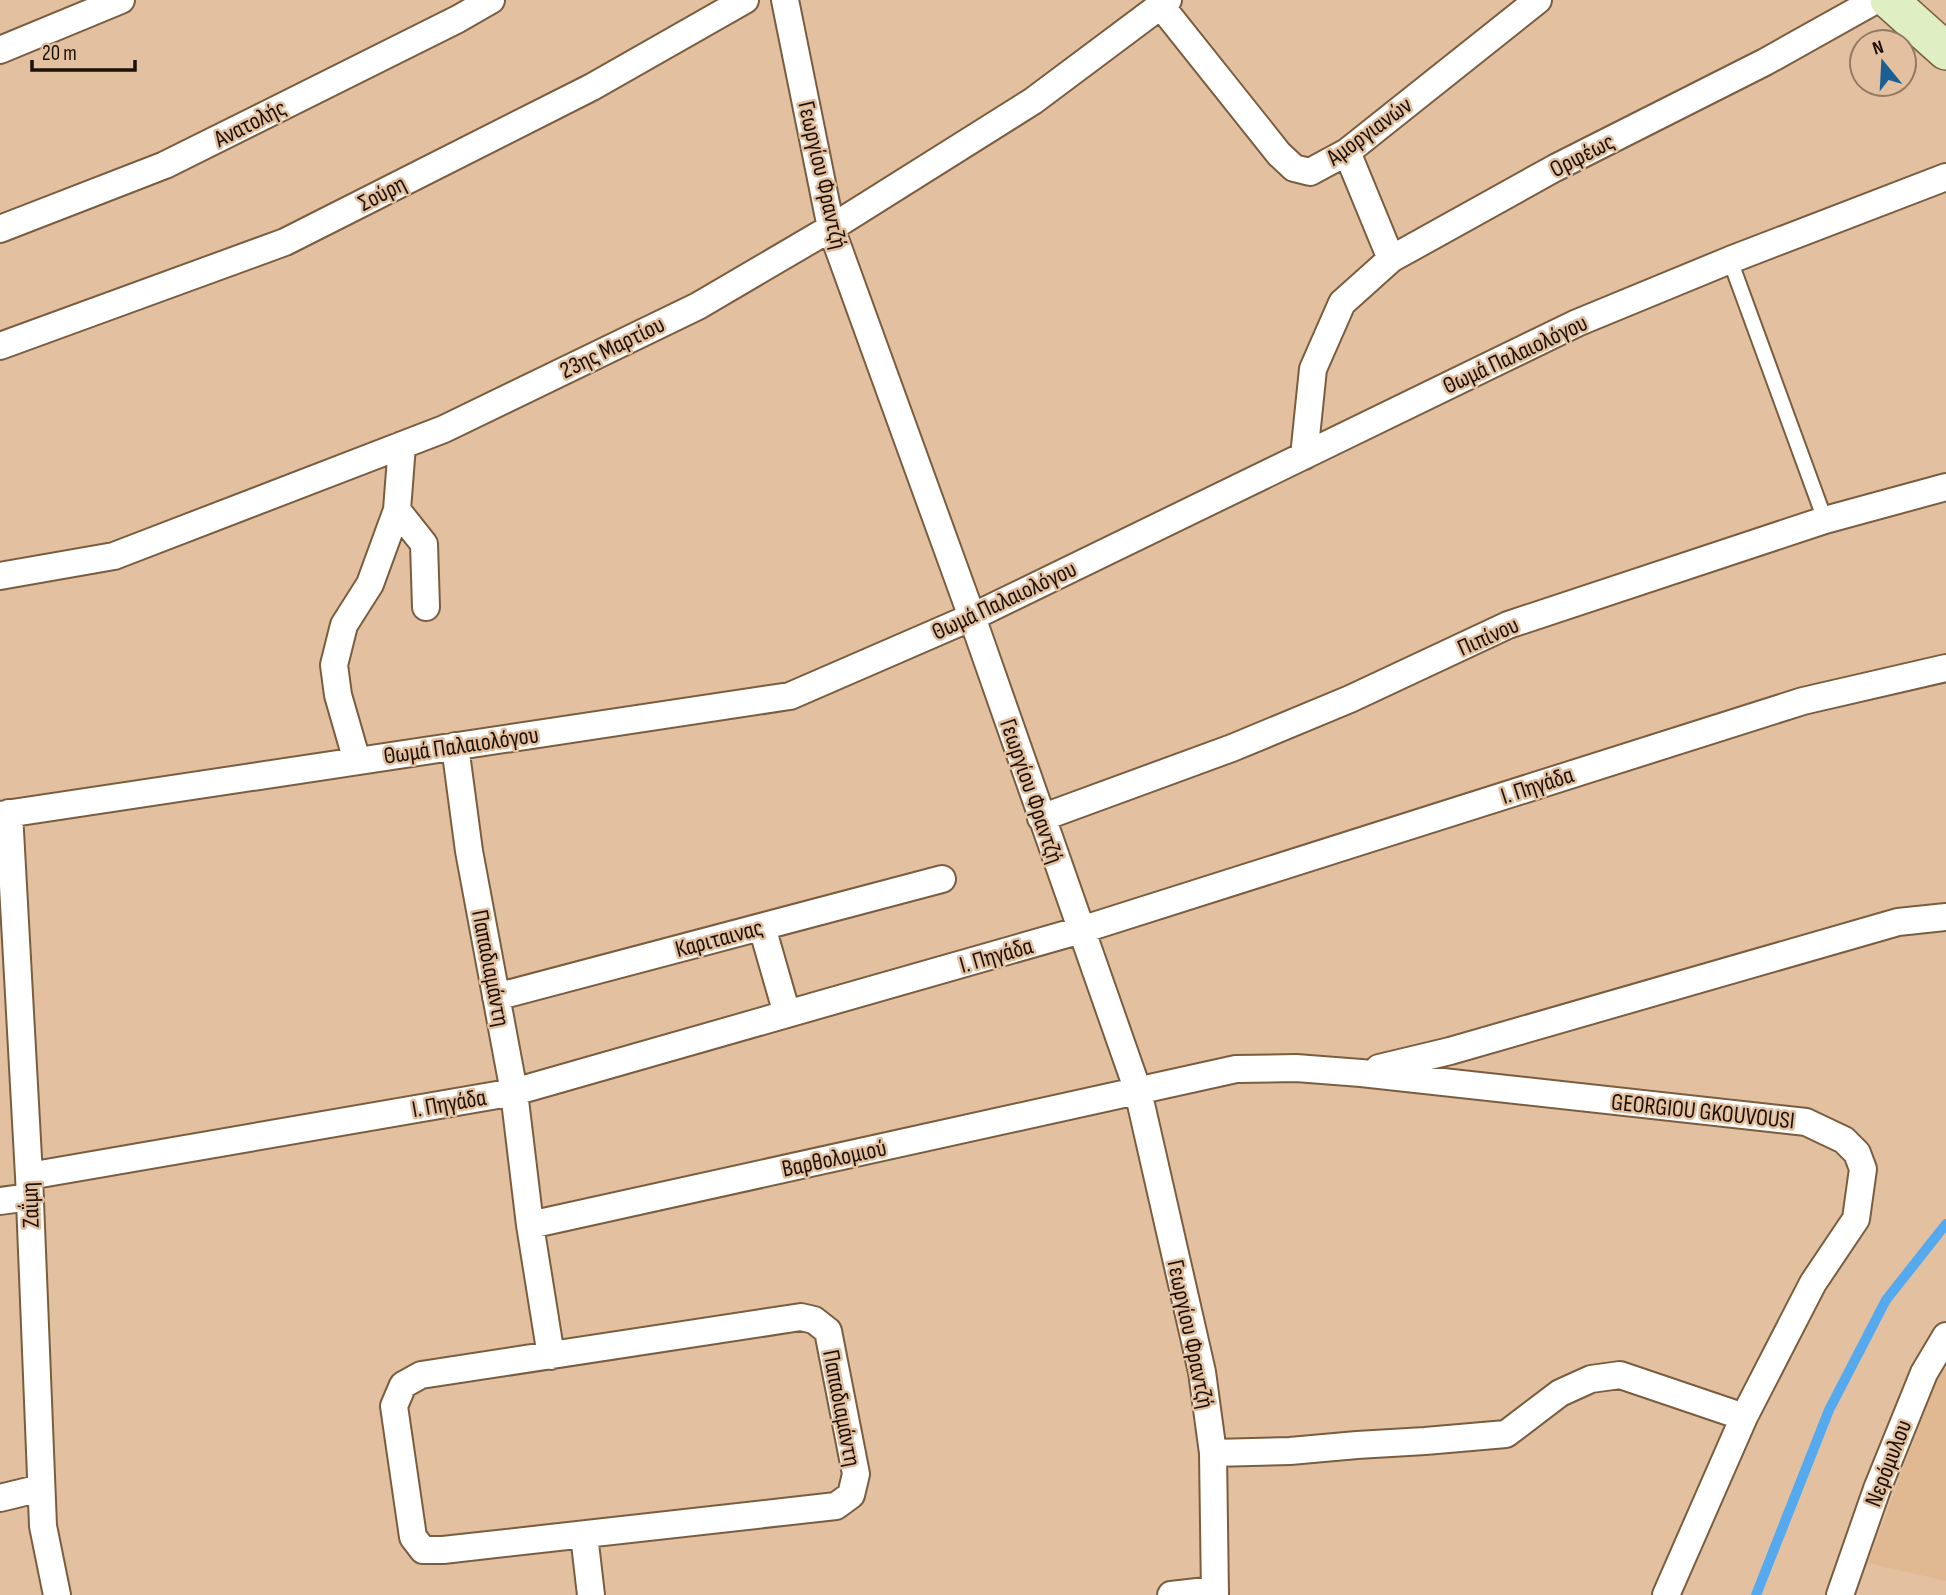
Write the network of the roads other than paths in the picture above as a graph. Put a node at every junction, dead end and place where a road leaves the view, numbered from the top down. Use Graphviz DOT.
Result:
graph roads {
  1 [pos="121,0"];
  2 [pos="491,0"];
  3 [pos="746,0"];
  4 [pos="785,0"];
  5 [pos="1538,0"];
  6 [pos="1876,0"];
  7 [pos="1889,0"];
  8 [pos="1164,3"];
  9 [pos="0,50"];
  10 [pos="1946,51"];
  11 [pos="1347,152"];
  12 [pos="1946,177"];
  13 [pos="831,228"];
  14 [pos="0,229"];
  15 [pos="1391,259"];
  16 [pos="1730,260"];
  17 [pos="0,346"];
  18 [pos="402,445"];
  19 [pos="1304,456"];
  20 [pos="1946,487"];
  21 [pos="397,510"];
  22 [pos="1825,520"];
  23 [pos="0,576"];
  24 [pos="426,607"];
  25 [pos="972,617"];
  26 [pos="1946,668"];
  27 [pos="455,746"];
  28 [pos="357,761"];
  29 [pos="5,814"];
  30 [pos="1041,818"];
  31 [pos="942,879"];
  32 [pos="1946,917"];
  33 [pos="762,927"];
  34 [pos="1081,930"];
  35 [pos="496,997"];
  36 [pos="787,1014"];
  37 [pos="1361,1073"];
  38 [pos="1138,1091"];
  39 [pos="514,1092"];
  40 [pos="29,1187"];
  41 [pos="0,1201"];
  42 [pos="530,1225"];
  43 [pos="1946,1336"];
  44 [pos="551,1356"];
  45 [pos="1744,1417"];
  46 [pos="1213,1454"];
  47 [pos="41,1488"];
  48 [pos="0,1498"];
  49 [pos="584,1535"];
  50 [pos="1215,1592"];
  51 [pos="57,1595"];
  52 [pos="591,1595"];
  53 [pos="1171,1595"];
  54 [pos="1666,1595"];
  55 [pos="1840,1595"];
  1 -- 9 [label="street"];
  2 -- 14 [label="street, Ανατολής"];
  3 -- 17 [label="street, Σούρη"];
  4 -- 13 [label="street, Γεωργίου Φραντζή"];
  5 -- 11 [label="street, Αμοργιανών"];
  6 -- 15 [label="street, Ορφέως"];
  7 -- 10 [label="main road"];
  8 -- 11 [label="street, Αμοργιανών"];
  8 -- 13 [label="street, 23ης Μαρτίου"];
  11 -- 15 [label="street"];
  12 -- 16 [label="street, Θωμά Παλαιολόγου"];
  13 -- 18 [label="street, 23ης Μαρτίου"];
  13 -- 25 [label="street, Γεωργίου Φραντζή"];
  15 -- 19 [label="street, Ορφέως"];
  16 -- 19 [label="street, Θωμά Παλαιολόγου"];
  16 -- 22 [label="lane"];
  18 -- 21 [label="street"];
  18 -- 23 [label="street, 23ης Μαρτίου"];
  19 -- 25 [label="street, Θωμά Παλαιολόγου"];
  20 -- 22 [label="street, Πιπίνου"];
  21 -- 24 [label="street"];
  21 -- 28 [label="street"];
  22 -- 30 [label="street, Πιπίνου"];
  25 -- 27 [label="street, Θωμά Παλαιολόγου"];
  25 -- 30 [label="street, Γεωργίου Φραντζή"];
  26 -- 34 [label="street, Ι. Πηγάδα"];
  27 -- 28 [label="street, Θωμά Παλαιολόγου"];
  27 -- 35 [label="street, Παπαδιαμάντη"];
  28 -- 29 [label="street, Θωμά Παλαιολόγου"];
  29 -- 40 [label="street, Ζαΐμη"];
  30 -- 34 [label="street, Γεωργίου Φραντζή"];
  31 -- 33 [label="street, Καριταινας"];
  32 -- 37 [label="street"];
  33 -- 35 [label="street, Καριταινας"];
  33 -- 36 [label="street"];
  34 -- 36 [label="street, Ι. Πηγάδα"];
  34 -- 38 [label="street, Γεωργίου Φραντζή"];
  35 -- 39 [label="street, Παπαδιαμάντη"];
  36 -- 39 [label="street, Ι. Πηγάδα"];
  37 -- 38 [label="street, GEORGIOU GKOUVOUSI"];
  37 -- 45 [label="street, GEORGIOU GKOUVOUSI"];
  38 -- 42 [label="street, Βαρθολομιού"];
  38 -- 46 [label="street, Γεωργίου Φραντζή"];
  39 -- 40 [label="street, Ι. Πηγάδα"];
  39 -- 42 [label="street, Παπαδιαμάντη"];
  40 -- 41 [label="street, Ι. Πηγάδα"];
  40 -- 47 [label="street, Ζαΐμη"];
  42 -- 44 [label="street, Παπαδιαμάντη"];
  43 -- 55 [label="street, Νερόμυλου"];
  44 -- 49 [label="street, Παπαδιαμάντη"];
  44 -- 49 [label="street, Παπαδιαμάντη"];
  45 -- 46 [label="street"];
  45 -- 54 [label="street, GEORGIOU GKOUVOUSI"];
  46 -- 50 [label="street, Γεωργίου Φραντζή"];
  47 -- 48 [label="street"];
  47 -- 51 [label="street, Ζαΐμη"];
  49 -- 52 [label="street"];
  50 -- 53 [label="street"];
}
